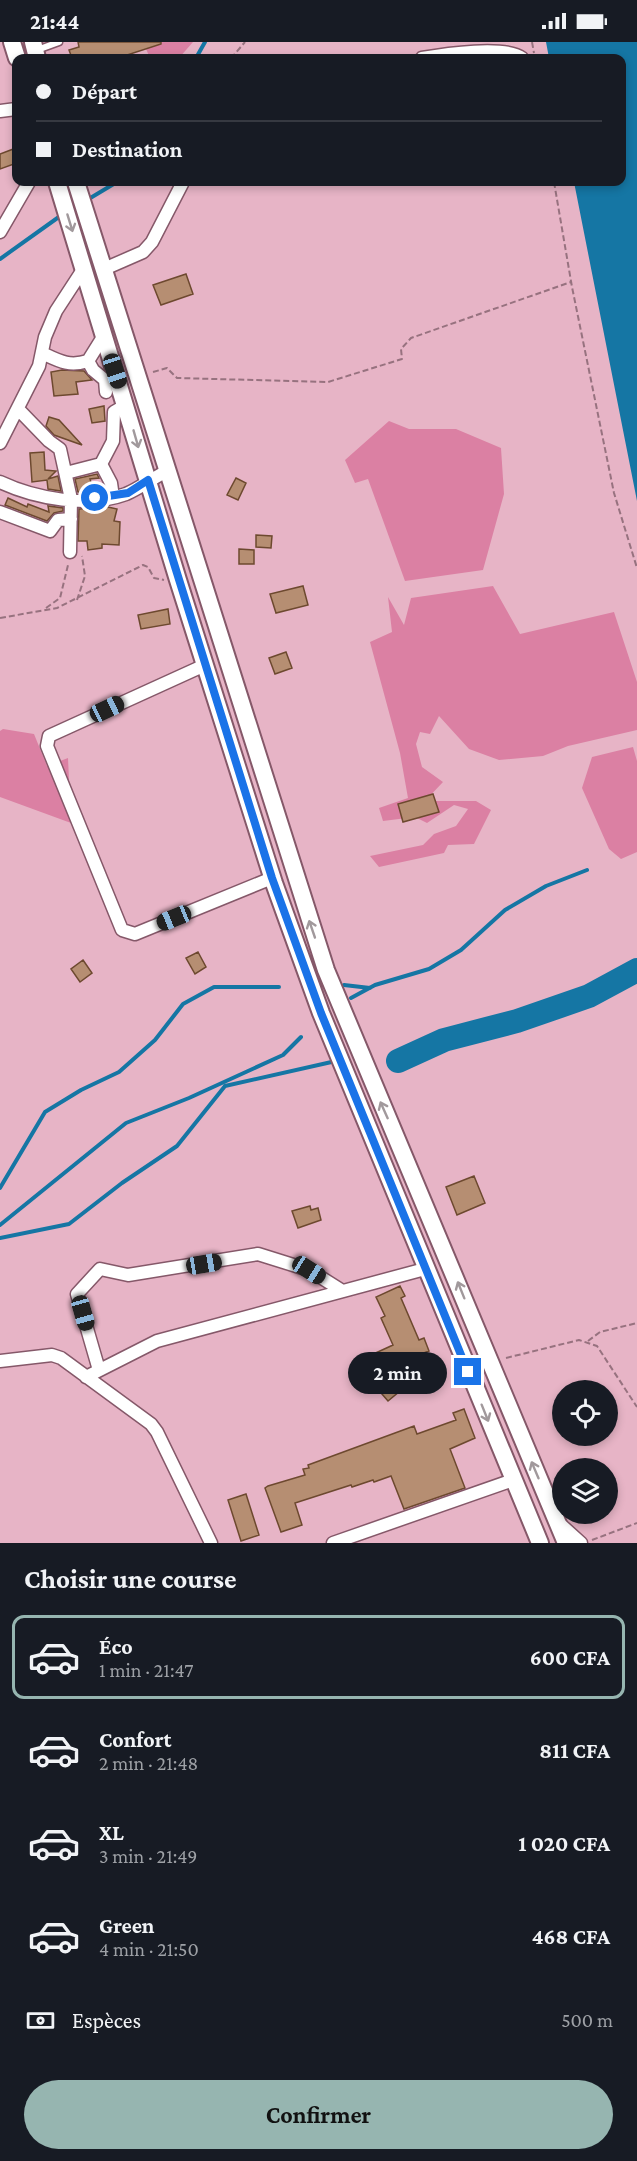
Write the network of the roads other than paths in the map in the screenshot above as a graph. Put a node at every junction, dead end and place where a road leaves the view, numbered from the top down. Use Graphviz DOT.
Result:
graph roads {
  1 [pos="59,42"];
  2 [pos="35,50"];
  3 [pos="466,54"];
  4 [pos="516,54"];
  5 [pos="27,186"];
  6 [pos="58,186"];
  7 [pos="77,186"];
  8 [pos="181,186"];
  9 [pos="0,232"];
  10 [pos="101,261"];
  11 [pos="83,266"];
  12 [pos="104,337"];
  13 [pos="42,353"];
  14 [pos="88,361"];
  15 [pos="106,392"];
  16 [pos="126,405"];
  17 [pos="18,409"];
  18 [pos="0,443"];
  19 [pos="101,464"];
  20 [pos="167,471"];
  21 [pos="66,473"];
  22 [pos="148,480"];
  23 [pos="0,482"];
  24 [pos="113,497"];
  25 [pos="71,499"];
  26 [pos="0,512"];
  27 [pos="70,519"];
  28 [pos="70,547"];
  29 [pos="205,665"];
  30 [pos="258,760"];
  31 [pos="237,766"];
  32 [pos="294,875"];
  33 [pos="273,880"];
  34 [pos="437,1231"];
  35 [pos="415,1241"];
  36 [pos="425,1269"];
  37 [pos="341,1290"];
  38 [pos="0,1361"];
  39 [pos="99,1370"];
  40 [pos="86,1377"];
  41 [pos="513,1480"];
  42 [pos="552,1509"];
  43 [pos="558,1524"];
  44 [pos="560,1524"];
  45 [pos="211,1543"];
  46 [pos="333,1543"];
  47 [pos="540,1543"];
  48 [pos="566,1543"];
  49 [pos="582,1543"];
  1 -- 2 [label="lane"];
  3 -- 4 [label="street"];
  5 -- 9 [label="street"];
  6 -- 11 [label="main road, one-way"];
  7 -- 10 [label="main road"];
  8 -- 10 [label="street"];
  10 -- 20 [label="main road"];
  11 -- 12 [label="main road"];
  11 -- 13 [label="street"];
  12 -- 14 [label="street"];
  12 -- 16 [label="main road"];
  13 -- 14 [label="street"];
  13 -- 17 [label="street"];
  14 -- 15 [label="street"];
  16 -- 19 [label="street"];
  16 -- 22 [label="main road, one-way"];
  17 -- 18 [label="street"];
  17 -- 21 [label="street"];
  19 -- 21 [label="street"];
  19 -- 24 [label="street"];
  20 -- 22 [label="street"];
  20 -- 30 [label="main road"];
  21 -- 25 [label="street"];
  22 -- 24 [label="street"];
  22 -- 29 [label="main road"];
  23 -- 25 [label="street"];
  24 -- 25 [label="street"];
  25 -- 27 [label="street"];
  26 -- 27 [label="street"];
  27 -- 28 [label="street"];
  29 -- 31 [label="main road"];
  29 -- 33 [label="street"];
  30 -- 31 [label="main road"];
  30 -- 32 [label="main road"];
  31 -- 33 [label="main road"];
  32 -- 33 [label="main road"];
  34 -- 32 [label="main road, one-way"];
  33 -- 35 [label="main road"];
  34 -- 35 [label="main road"];
  42 -- 34 [label="main road, one-way"];
  35 -- 36 [label="main road"];
  36 -- 37 [label="street"];
  36 -- 41 [label="main road, one-way"];
  37 -- 39 [label="street"];
  37 -- 39 [label="street"];
  38 -- 40 [label="street"];
  39 -- 40 [label="street"];
  40 -- 45 [label="street"];
  41 -- 46 [label="street"];
  41 -- 47 [label="main road"];
  43 -- 48 [label="main road"];
  44 -- 49 [label="street"];
}
